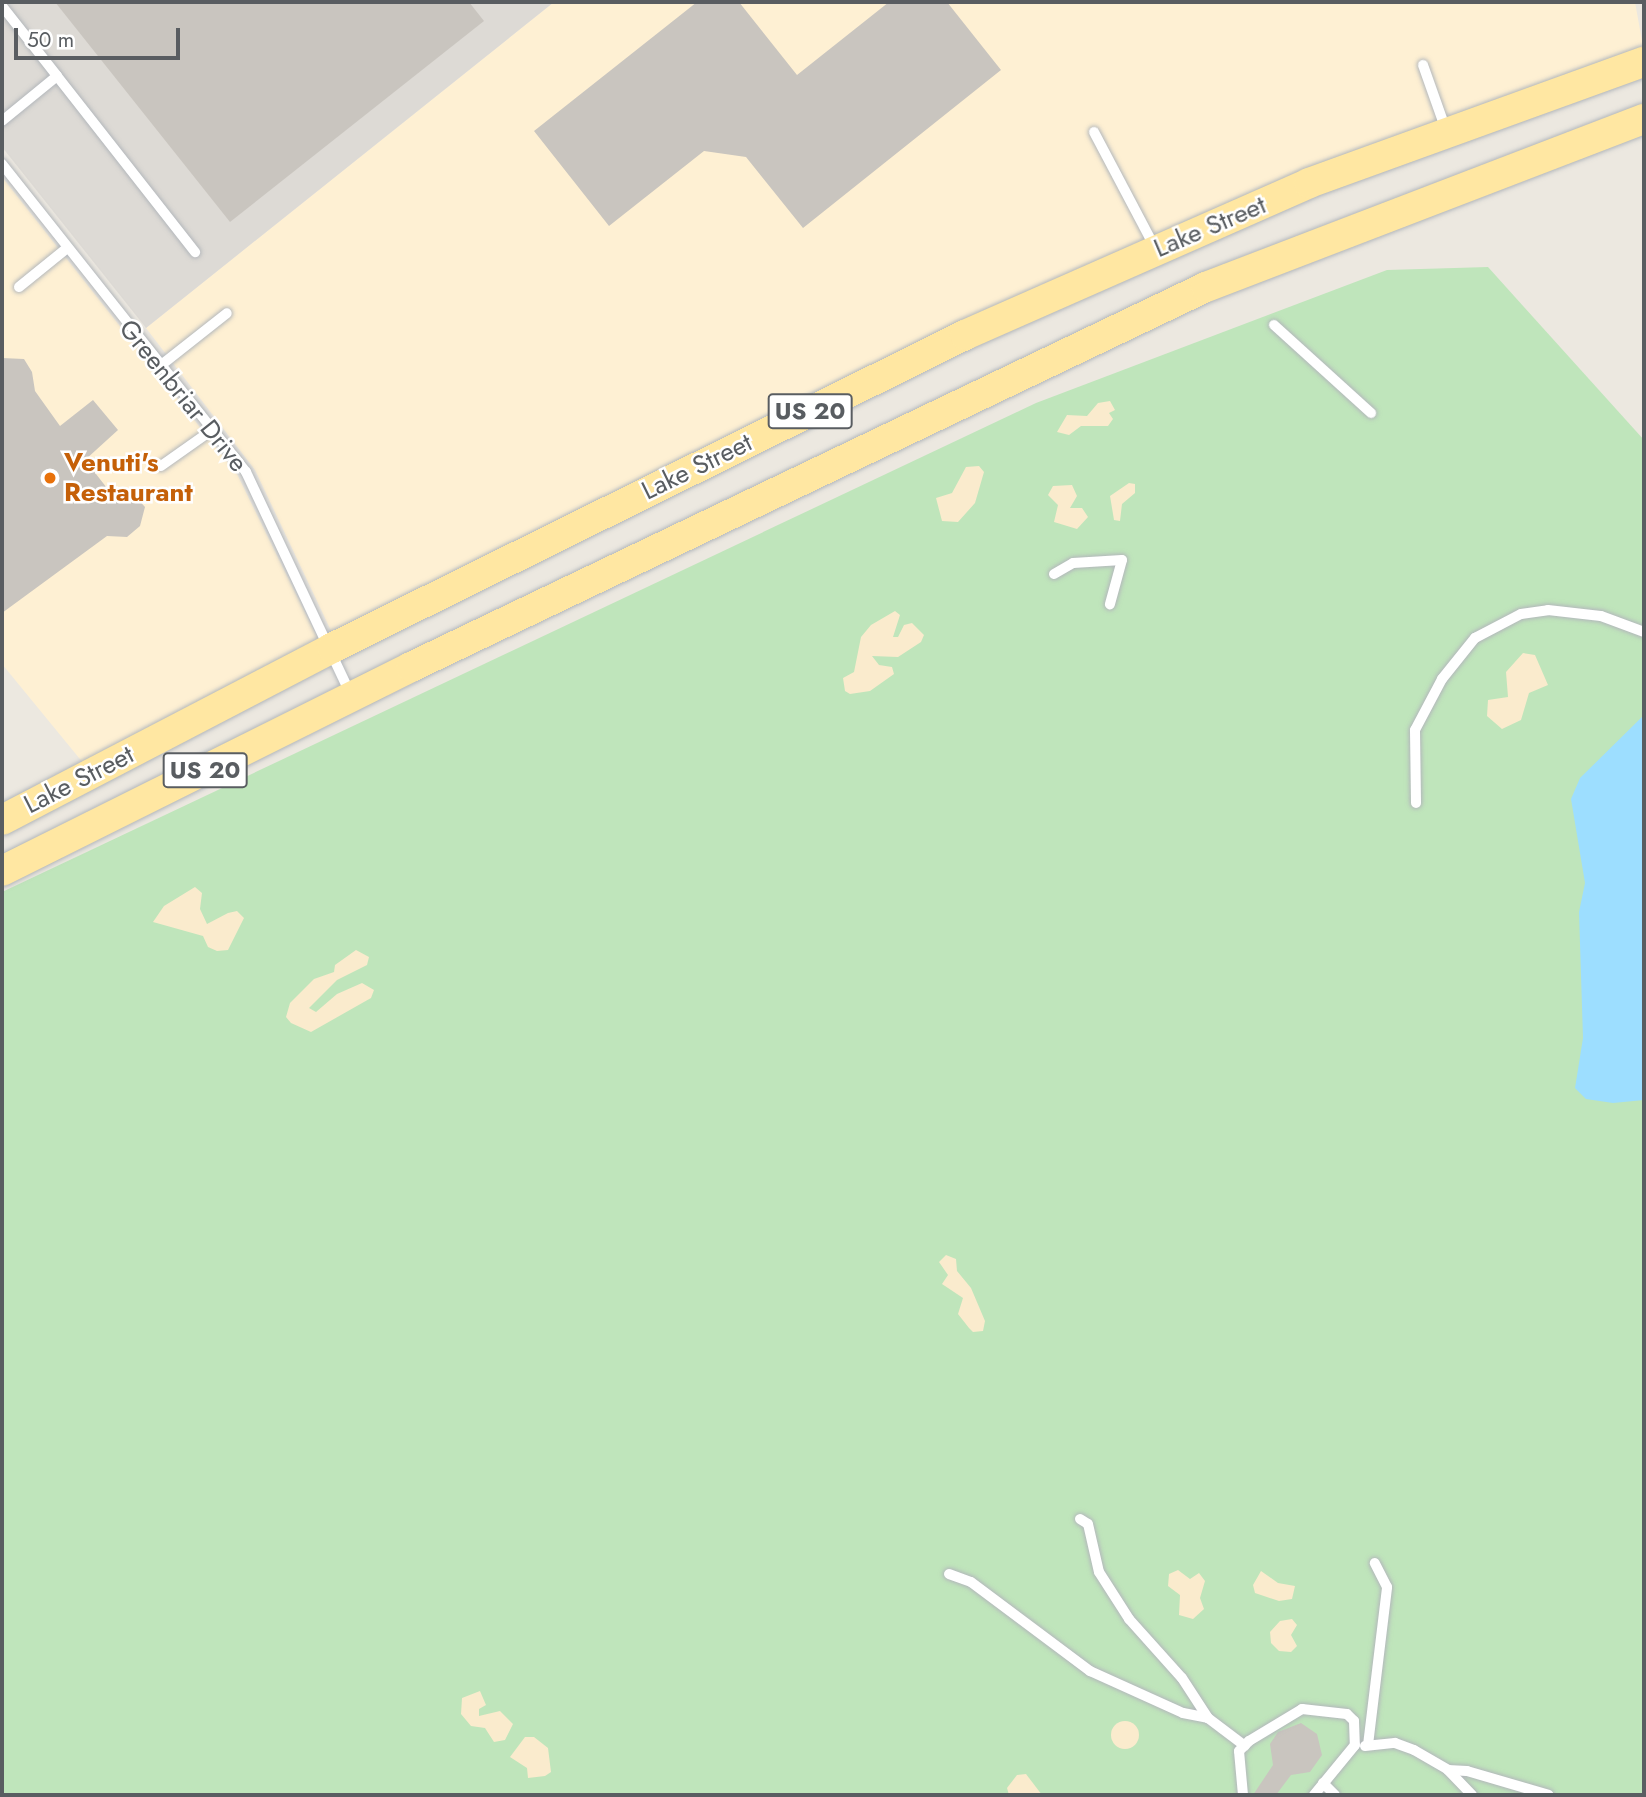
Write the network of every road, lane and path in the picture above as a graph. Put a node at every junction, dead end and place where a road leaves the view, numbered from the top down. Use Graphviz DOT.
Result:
graph roads {
  1 [pos="2,6"];
  2 [pos="1644,62"];
  3 [pos="1423,65"];
  4 [pos="57,76"];
  5 [pos="1644,120"];
  6 [pos="2,121"];
  7 [pos="1094,132"];
  8 [pos="1447,134"];
  9 [pos="2,164"];
  10 [pos="66,249"];
  11 [pos="1156,250"];
  12 [pos="195,252"];
  13 [pos="19,287"];
  14 [pos="227,313"];
  15 [pos="1274,325"];
  16 [pos="160,366"];
  17 [pos="1371,413"];
  18 [pos="212,430"];
  19 [pos="161,466"];
  20 [pos="1054,573"];
  21 [pos="1111,604"];
  22 [pos="1644,632"];
  23 [pos="332,648"];
  24 [pos="352,697"];
  25 [pos="1416,803"];
  26 [pos="2,820"];
  27 [pos="2,871"];
  28 [pos="1080,1519"];
  29 [pos="1375,1563"];
  30 [pos="949,1574"];
  31 [pos="1208,1718"];
  32 [pos="1368,1745"];
  33 [pos="1245,1746"];
  34 [pos="1351,1751"];
  35 [pos="1448,1770"];
  36 [pos="1323,1783"];
  37 [pos="1242,1795"];
  38 [pos="1314,1795"];
  39 [pos="1335,1795"];
  40 [pos="1472,1795"];
  41 [pos="1549,1795"];
  1 -- 4 [label="lane"];
  2 -- 8 [label="main road, Lake Street / US 20"];
  3 -- 8 [label="lane"];
  4 -- 6 [label="lane"];
  4 -- 12 [label="lane"];
  5 -- 24 [label="main road, Lake Street / US 20"];
  7 -- 11 [label="lane"];
  8 -- 11 [label="main road, Lake Street / US 20"];
  9 -- 10 [label="lane, Greenbriar Drive"];
  10 -- 13 [label="lane"];
  10 -- 16 [label="lane, Greenbriar Drive"];
  11 -- 23 [label="main road, Lake Street / US 20"];
  14 -- 16 [label="lane"];
  15 -- 17 [label="lane"];
  16 -- 18 [label="lane, Greenbriar Drive"];
  18 -- 19 [label="lane"];
  18 -- 23 [label="lane, Greenbriar Drive"];
  20 -- 21 [label="lane"];
  22 -- 25 [label="lane"];
  23 -- 24 [label="lane, Greenbriar Drive"];
  23 -- 26 [label="main road, Lake Street / US 20"];
  24 -- 27 [label="main road, Lake Street / US 20"];
  28 -- 31 [label="lane"];
  29 -- 32 [label="lane"];
  30 -- 31 [label="lane"];
  31 -- 33 [label="lane"];
  32 -- 34 [label="lane"];
  32 -- 35 [label="lane"];
  33 -- 34 [label="lane"];
  33 -- 37 [label="lane"];
  34 -- 36 [label="lane"];
  35 -- 40 [label="lane"];
  35 -- 41 [label="lane"];
  36 -- 38 [label="lane"];
  36 -- 39 [label="lane"];
}
